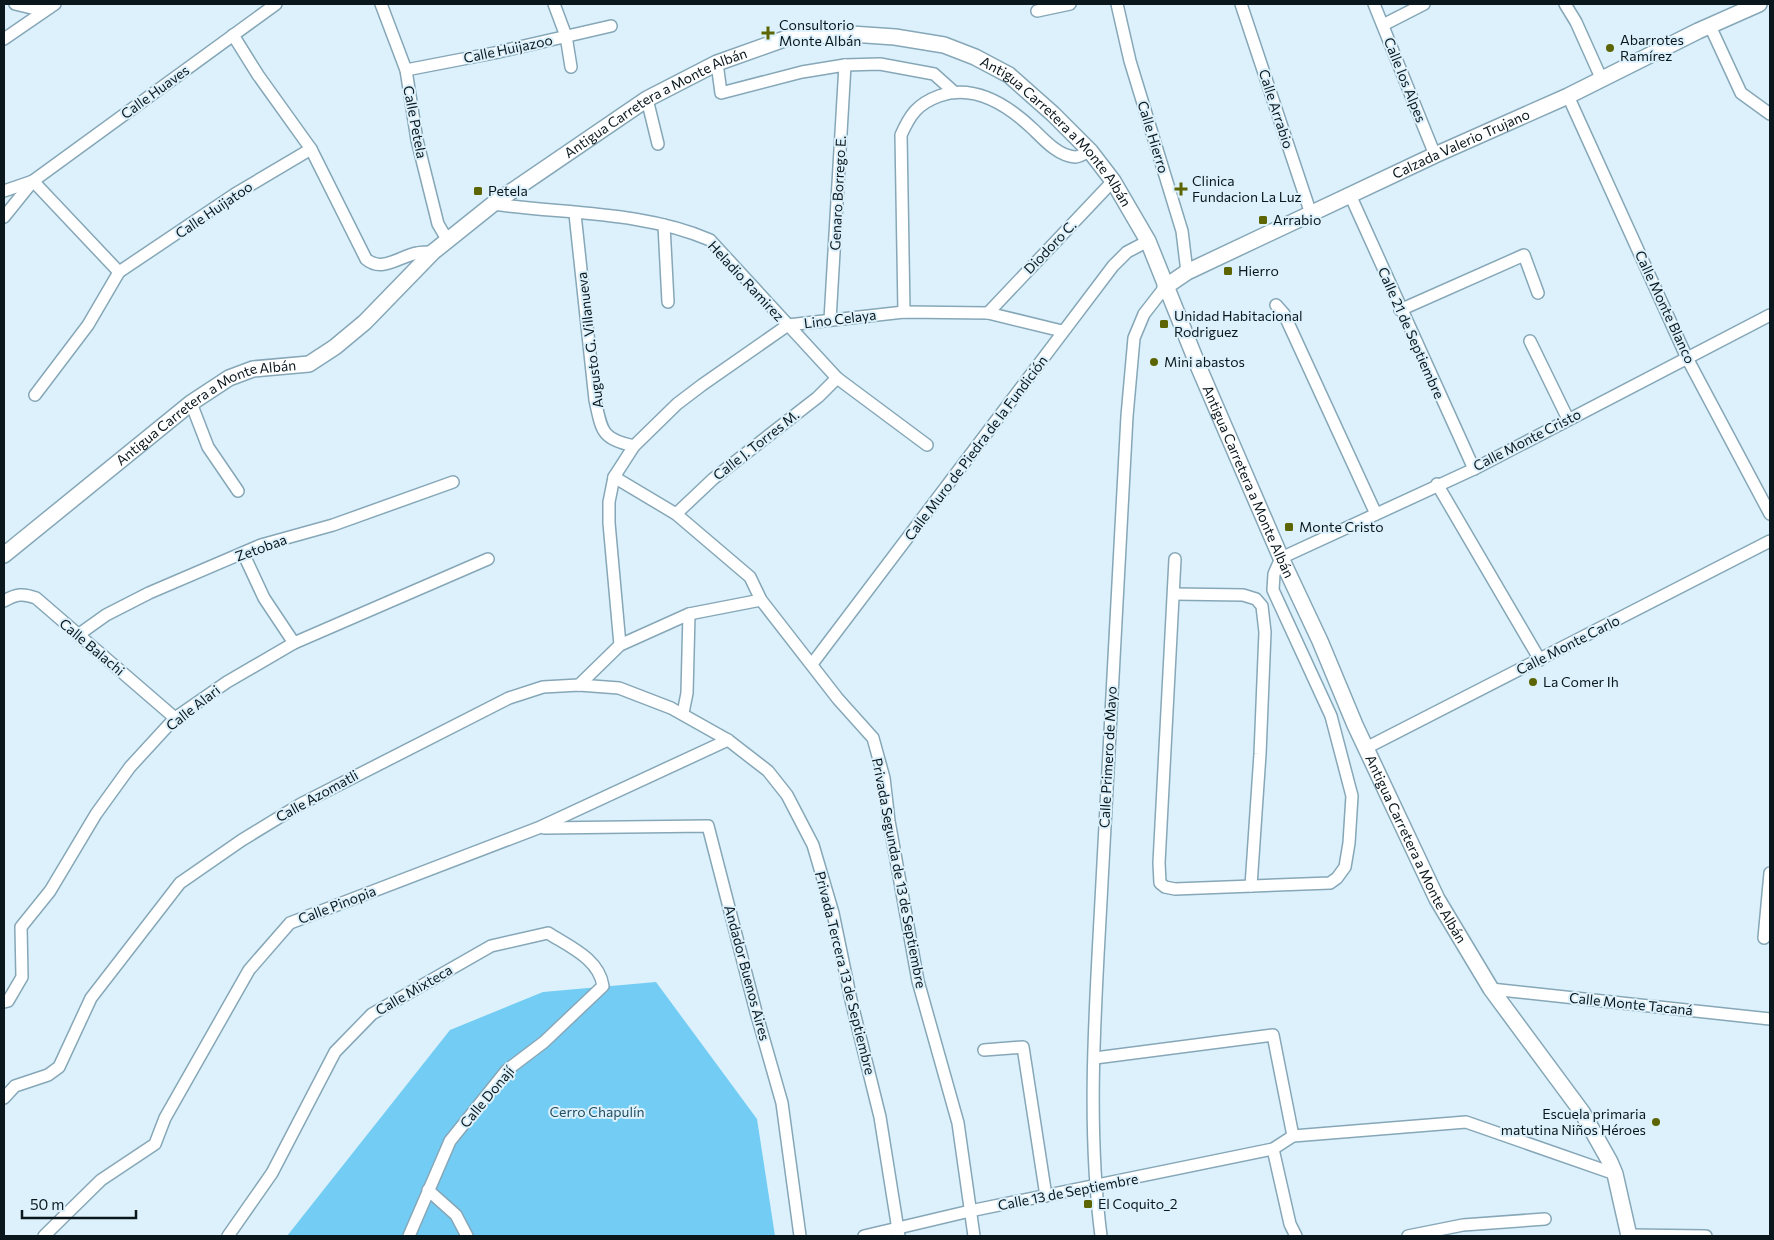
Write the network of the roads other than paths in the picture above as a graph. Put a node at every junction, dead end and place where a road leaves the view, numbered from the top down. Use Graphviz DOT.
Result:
graph roads {
  1 [pos="15,4"];
  2 [pos="55,4"];
  3 [pos="276,4"];
  4 [pos="381,4"];
  5 [pos="554,4"];
  6 [pos="1070,4"];
  7 [pos="1117,4"];
  8 [pos="1241,4"];
  9 [pos="1374,4"];
  10 [pos="1424,4"];
  11 [pos="1565,4"];
  12 [pos="1757,4"];
  13 [pos="44,11"];
  14 [pos="1036,11"];
  15 [pos="1382,25"];
  16 [pos="610,26"];
  17 [pos="1710,26"];
  18 [pos="233,35"];
  19 [pos="566,36"];
  20 [pos="4,39"];
  21 [pos="717,63"];
  22 [pos="845,66"];
  23 [pos="571,67"];
  24 [pos="406,70"];
  25 [pos="1602,80"];
  26 [pos="953,91"];
  27 [pos="1568,96"];
  28 [pos="647,99"];
  29 [pos="1770,114"];
  30 [pos="658,144"];
  31 [pos="310,149"];
  32 [pos="1090,151"];
  33 [pos="1435,155"];
  34 [pos="33,181"];
  35 [pos="1113,181"];
  36 [pos="4,190"];
  37 [pos="1351,197"];
  38 [pos="493,204"];
  39 [pos="575,214"];
  40 [pos="1311,214"];
  41 [pos="4,217"];
  42 [pos="664,224"];
  43 [pos="448,241"];
  44 [pos="1148,241"];
  45 [pos="433,252"];
  46 [pos="119,272"];
  47 [pos="1187,272"];
  48 [pos="1165,287"];
  49 [pos="1538,293"];
  50 [pos="668,302"];
  51 [pos="1280,310"];
  52 [pos="1400,310"];
  53 [pos="904,312"];
  54 [pos="988,313"];
  55 [pos="1770,316"];
  56 [pos="830,320"];
  57 [pos="788,325"];
  58 [pos="1062,332"];
  59 [pos="1530,341"];
  60 [pos="1687,358"];
  61 [pos="837,378"];
  62 [pos="35,396"];
  63 [pos="191,402"];
  64 [pos="1568,419"];
  65 [pos="928,445"];
  66 [pos="634,446"];
  67 [pos="1474,469"];
  68 [pos="614,476"];
  69 [pos="453,482"];
  70 [pos="1437,484"];
  71 [pos="238,491"];
  72 [pos="676,514"];
  73 [pos="1376,514"];
  74 [pos="1770,514"];
  75 [pos="1770,541"];
  76 [pos="243,553"];
  77 [pos="4,555"];
  78 [pos="1281,558"];
  79 [pos="488,559"];
  80 [pos="1175,559"];
  81 [pos="1174,594"];
  82 [pos="761,600"];
  83 [pos="4,601"];
  84 [pos="689,614"];
  85 [pos="78,635"];
  86 [pos="294,643"];
  87 [pos="620,645"];
  88 [pos="1540,660"];
  89 [pos="812,664"];
  90 [pos="579,685"];
  91 [pos="683,713"];
  92 [pos="175,718"];
  93 [pos="728,740"];
  94 [pos="1366,748"];
  95 [pos="587,806"];
  96 [pos="591,827"];
  97 [pos="538,828"];
  98 [pos="1770,874"];
  99 [pos="1251,886"];
  100 [pos="1764,938"];
  101 [pos="590,960"];
  102 [pos="1491,989"];
  103 [pos="4,1002"];
  104 [pos="1770,1019"];
  105 [pos="984,1050"];
  106 [pos="1095,1058"];
  107 [pos="4,1098"];
  108 [pos="1294,1136"];
  109 [pos="1273,1149"];
  110 [pos="1616,1174"];
  111 [pos="1095,1187"];
  112 [pos="428,1190"];
  113 [pos="1046,1196"];
  114 [pos="970,1211"];
  115 [pos="1545,1219"];
  116 [pos="899,1233"];
  117 [pos="1629,1235"];
  118 [pos="44,1236"];
  119 [pos="228,1236"];
  120 [pos="409,1236"];
  121 [pos="467,1236"];
  122 [pos="800,1236"];
  123 [pos="864,1236"];
  124 [pos="974,1236"];
  125 [pos="1101,1236"];
  126 [pos="1296,1236"];
  127 [pos="1408,1236"];
  128 [pos="1706,1236"];
  1 -- 13 [label="street"];
  2 -- 13 [label="street"];
  3 -- 18 [label="street, Calle Huaves"];
  4 -- 24 [label="street, Calle Petela"];
  5 -- 19 [label="street"];
  6 -- 14 [label="street"];
  7 -- 47 [label="street, Calle Hierro"];
  8 -- 40 [label="street, Calle Arrabio"];
  9 -- 15 [label="street, Calle los Alpes"];
  10 -- 15 [label="street"];
  11 -- 25 [label="street"];
  12 -- 17 [label="street, Calzada Valerio Trujano"];
  13 -- 20 [label="street"];
  15 -- 33 [label="street, Calle los Alpes"];
  16 -- 19 [label="street, Calle Huijazoo"];
  17 -- 25 [label="street, Calzada Valerio Trujano"];
  17 -- 29 [label="street"];
  18 -- 31 [label="street"];
  18 -- 34 [label="street, Calle Huaves"];
  19 -- 23 [label="street"];
  19 -- 24 [label="street, Calle Huijazoo"];
  21 -- 22 [label="street"];
  21 -- 28 [label="street, Antigua Carretera a Monte Albán"];
  21 -- 32 [label="street, Antigua Carretera a Monte Albán"];
  22 -- 26 [label="street"];
  22 -- 56 [label="street, Genaro Borrego E."];
  24 -- 43 [label="street, Calle Petela"];
  25 -- 27 [label="street, Calzada Valerio Trujano"];
  26 -- 32 [label="street"];
  26 -- 53 [label="street"];
  27 -- 33 [label="street, Calzada Valerio Trujano"];
  27 -- 60 [label="street, Calle Monte Blanco"];
  28 -- 30 [label="street"];
  28 -- 38 [label="street, Antigua Carretera a Monte Albán"];
  31 -- 45 [label="street"];
  31 -- 46 [label="street, Calle Huijatoo"];
  32 -- 35 [label="street, Antigua Carretera a Monte Albán"];
  33 -- 37 [label="street, Calzada Valerio Trujano"];
  34 -- 36 [label="street"];
  34 -- 41 [label="street"];
  34 -- 46 [label="street"];
  35 -- 44 [label="street, Antigua Carretera a Monte Albán"];
  35 -- 54 [label="street, Diodoro C."];
  37 -- 40 [label="street, Calzada Valerio Trujano"];
  37 -- 52 [label="street, Calle 21 de Septiembre"];
  38 -- 39 [label="street, Heladio Ramirez"];
  38 -- 43 [label="street, Antigua Carretera a Monte Albán"];
  39 -- 42 [label="street, Heladio Ramirez"];
  39 -- 66 [label="street, Augusto G. Villanueva"];
  40 -- 47 [label="street, Calzada Valerio Trujano"];
  42 -- 50 [label="street"];
  42 -- 57 [label="street, Heladio Ramirez"];
  43 -- 45 [label="street, Antigua Carretera a Monte Albán"];
  44 -- 48 [label="street, Antigua Carretera a Monte Albán"];
  44 -- 58 [label="street, Calle Muro de Piedra de la Fundición"];
  45 -- 63 [label="street, Antigua Carretera a Monte Albán"];
  46 -- 62 [label="street, Calle Huijatoo"];
  47 -- 48 [label="street, Calzada Valerio Trujano"];
  48 -- 78 [label="street, Antigua Carretera a Monte Albán"];
  48 -- 106 [label="street, Calle Primero de Mayo"];
  49 -- 52 [label="street"];
  51 -- 73 [label="street"];
  52 -- 67 [label="street, Calle 21 de Septiembre"];
  53 -- 54 [label="street, Lino Celaya"];
  53 -- 56 [label="street, Lino Celaya"];
  54 -- 58 [label="street, Lino Celaya"];
  55 -- 60 [label="street, Calle Monte Cristo"];
  56 -- 57 [label="street, Lino Celaya"];
  57 -- 61 [label="street, Heladio Ramirez"];
  57 -- 66 [label="street, Lino Celaya"];
  58 -- 89 [label="street, Calle Muro de Piedra de la Fundición"];
  59 -- 64 [label="street"];
  60 -- 64 [label="street, Calle Monte Cristo"];
  60 -- 74 [label="street, Calle Monte Blanco"];
  61 -- 65 [label="street, Heladio Ramirez"];
  61 -- 72 [label="street, Calle J. Torres M."];
  63 -- 71 [label="street"];
  63 -- 77 [label="street, Antigua Carretera a Monte Albán"];
  64 -- 67 [label="street, Calle Monte Cristo"];
  66 -- 68 [label="street, Lino Celaya"];
  67 -- 70 [label="street, Calle Monte Cristo"];
  68 -- 72 [label="street"];
  68 -- 87 [label="street"];
  69 -- 76 [label="street, Zetobaa"];
  70 -- 73 [label="street, Calle Monte Cristo"];
  70 -- 88 [label="street"];
  72 -- 82 [label="street, Privada Segunda de 13 de Septiembre"];
  73 -- 78 [label="street, Calle Monte Cristo"];
  75 -- 88 [label="street, Calle Monte Carlo"];
  76 -- 85 [label="street, Zetobaa"];
  76 -- 86 [label="street"];
  78 -- 94 [label="street, Antigua Carretera a Monte Albán"];
  78 -- 99 [label="street"];
  79 -- 86 [label="street, Calle Alari"];
  80 -- 81 [label="street"];
  81 -- 99 [label="street"];
  81 -- 99 [label="street"];
  82 -- 84 [label="street"];
  82 -- 89 [label="street, Privada Segunda de 13 de Septiembre"];
  83 -- 85 [label="street, Calle Balachi"];
  84 -- 87 [label="street"];
  84 -- 91 [label="street"];
  85 -- 92 [label="street, Calle Balachi"];
  86 -- 92 [label="street, Calle Alari"];
  87 -- 90 [label="street"];
  88 -- 94 [label="street, Calle Monte Carlo"];
  89 -- 114 [label="street, Privada Segunda de 13 de Septiembre"];
  90 -- 91 [label="street, Calle Azomatli"];
  90 -- 107 [label="street, Calle Azomatli"];
  91 -- 93 [label="street, Calle Azomatli"];
  92 -- 103 [label="street, Calle Alari"];
  93 -- 95 [label="street, Calle Pinopia"];
  93 -- 116 [label="street, Privada Tercera 13 de Septiembre"];
  94 -- 102 [label="street, Antigua Carretera a Monte Albán"];
  95 -- 96 [label="street"];
  95 -- 97 [label="street, Calle Pinopia"];
  96 -- 97 [label="street, Andador Buenos Aires"];
  96 -- 122 [label="street, Andador Buenos Aires"];
  97 -- 118 [label="street, Calle Pinopia"];
  98 -- 100 [label="street"];
  101 -- 112 [label="street, Calle Donají"];
  101 -- 119 [label="street, Calle Mixteca"];
  102 -- 104 [label="street, Calle Monte Tacaná"];
  102 -- 110 [label="street, Antigua Carretera a Monte Albán"];
  105 -- 113 [label="street"];
  106 -- 108 [label="street"];
  106 -- 111 [label="street, Calle Primero de Mayo"];
  108 -- 109 [label="street, Calle 13 de Septiembre"];
  108 -- 110 [label="street"];
  109 -- 111 [label="street, Calle 13 de Septiembre"];
  109 -- 126 [label="street"];
  110 -- 117 [label="street, Antigua Carretera a Monte Albán"];
  111 -- 113 [label="street, Calle 13 de Septiembre"];
  111 -- 125 [label="street, Calle Primero de Mayo"];
  112 -- 120 [label="street, Calle Donají"];
  112 -- 121 [label="street"];
  113 -- 114 [label="street, Calle 13 de Septiembre"];
  114 -- 116 [label="street, Calle 13 de Septiembre"];
  114 -- 124 [label="street, Privada Segunda de 13 de Septiembre"];
  115 -- 127 [label="street"];
  116 -- 123 [label="street, Calle 13 de Septiembre"];
  117 -- 128 [label="street"];
}
